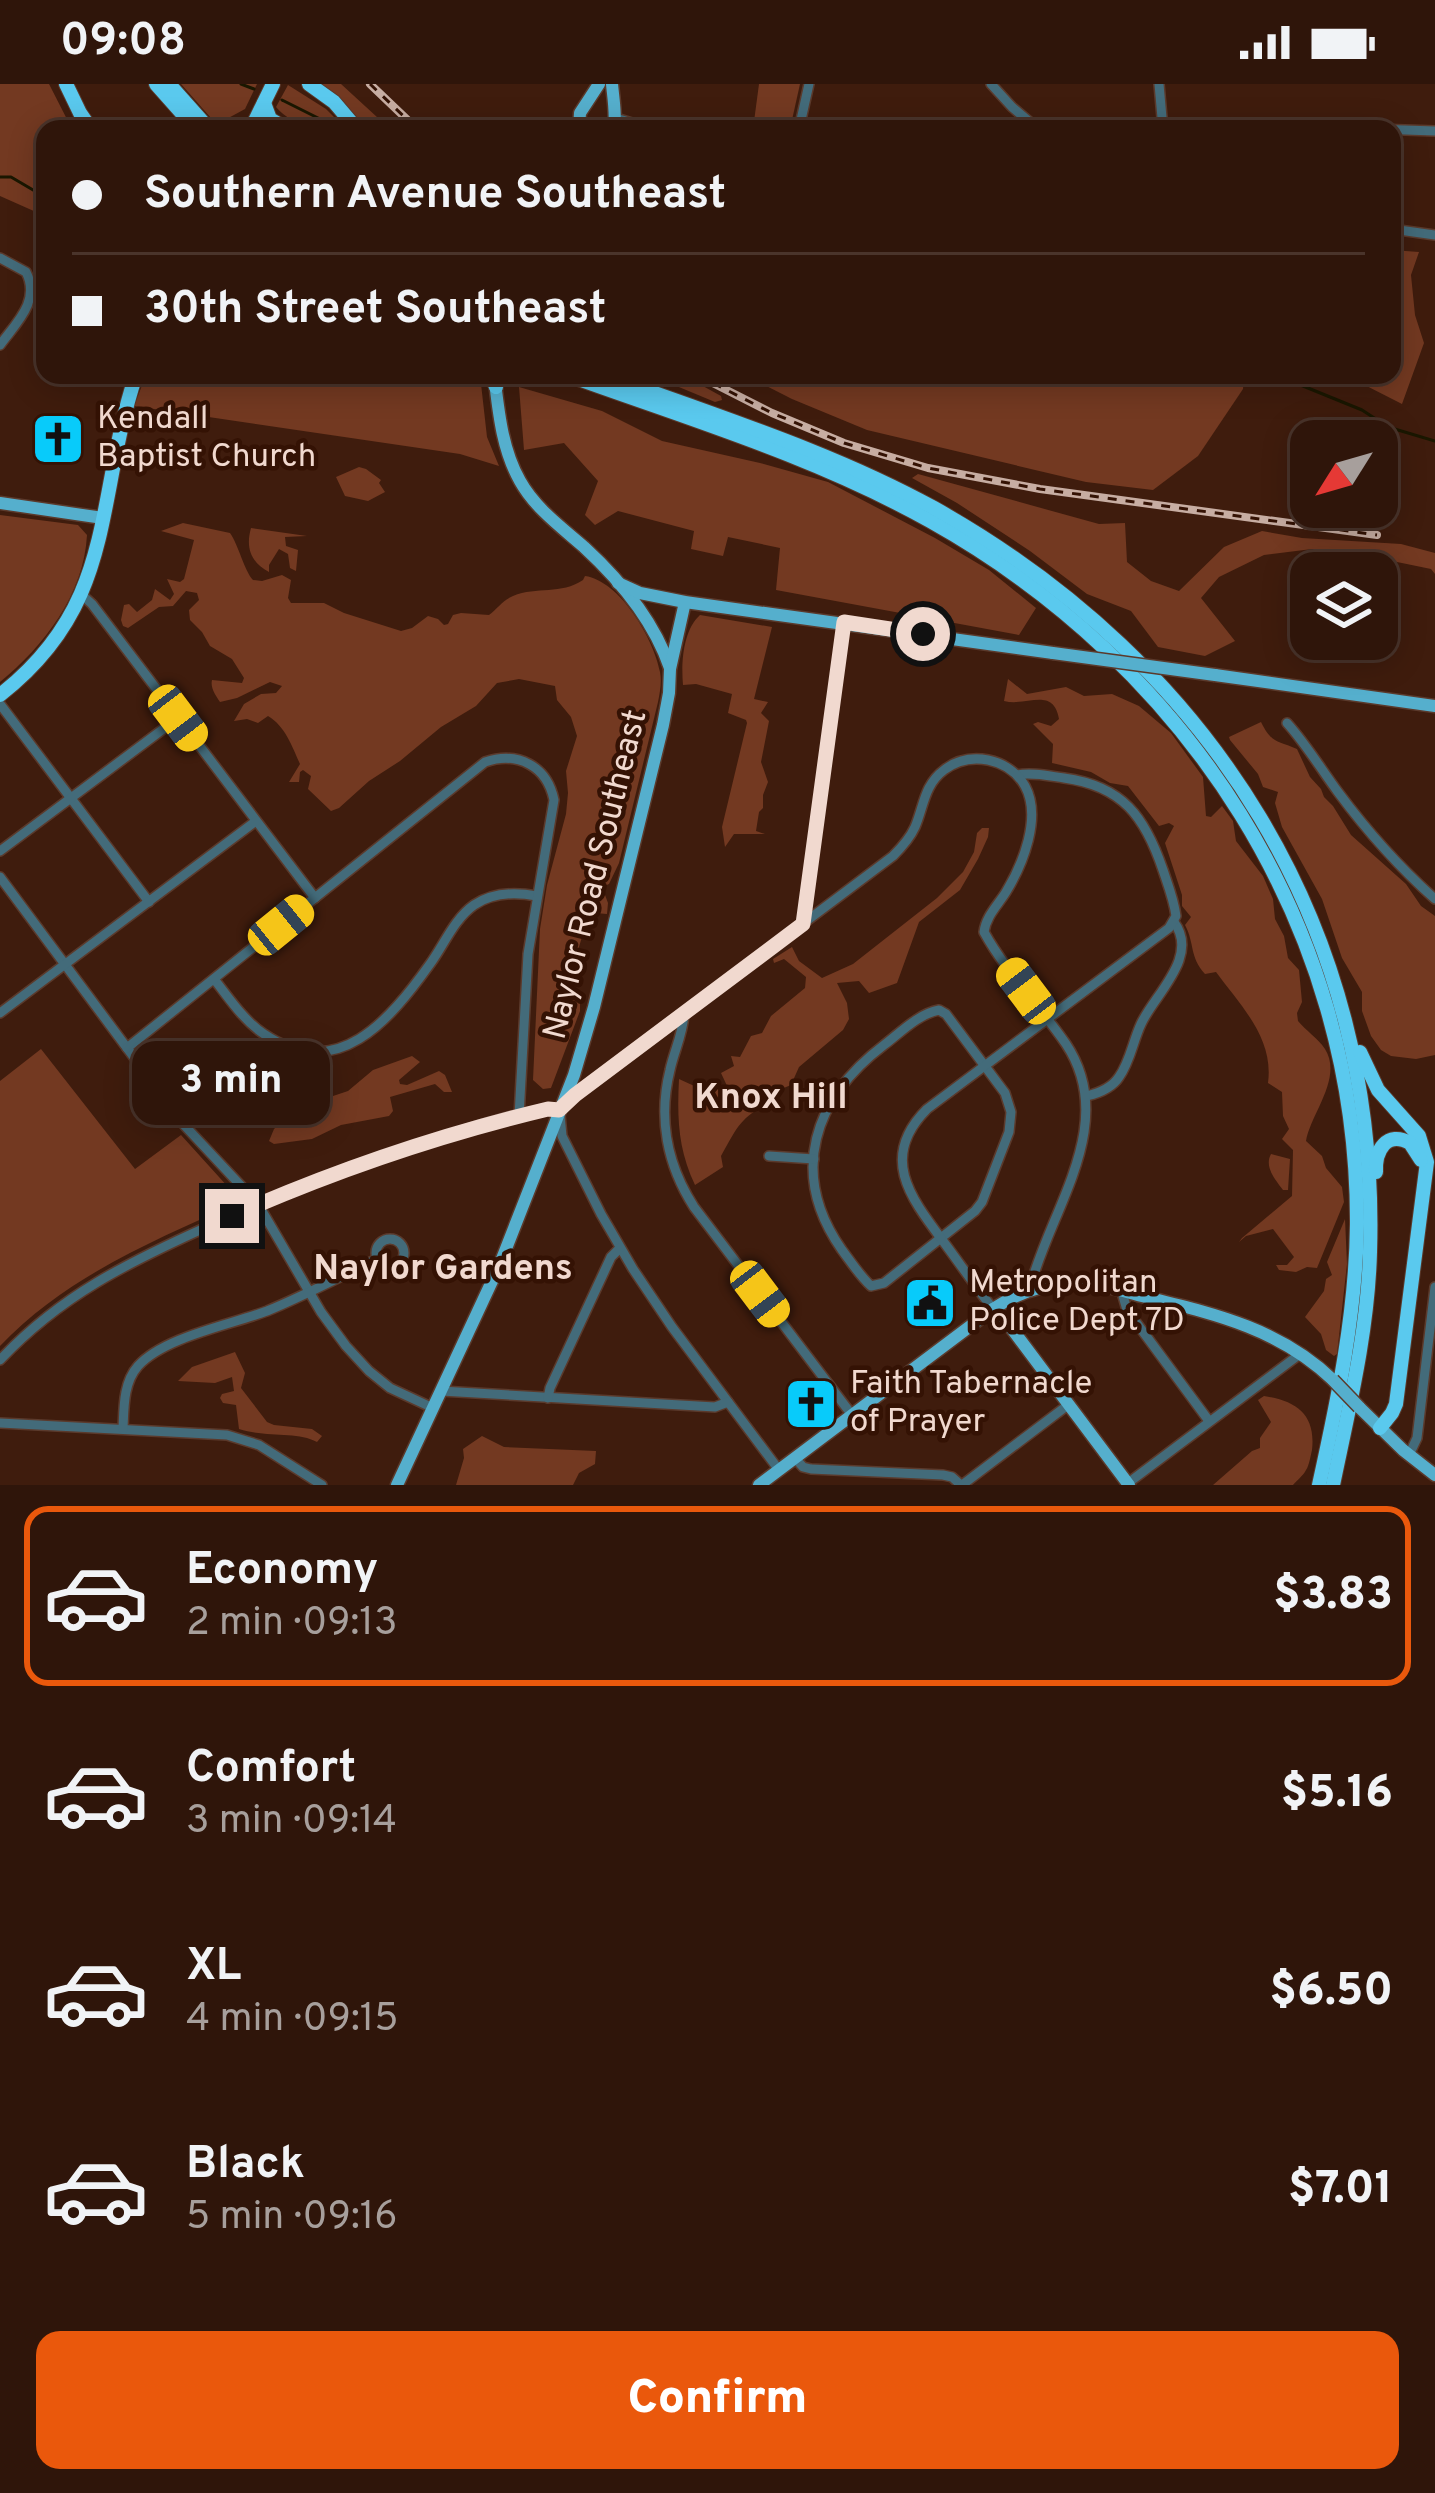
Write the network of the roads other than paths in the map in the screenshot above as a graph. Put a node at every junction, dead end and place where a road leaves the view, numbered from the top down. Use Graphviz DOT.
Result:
graph roads {
  1 [pos="70,84"];
  2 [pos="273,84"];
  3 [pos="309,84"];
  4 [pos="599,84"];
  5 [pos="612,84"];
  6 [pos="809,84"];
  7 [pos="991,84"];
  8 [pos="1159,84"];
  9 [pos="161,87"];
  10 [pos="263,103"];
  11 [pos="582,108"];
  12 [pos="613,118"];
  13 [pos="85,120"];
  14 [pos="188,120"];
  15 [pos="199,120"];
  16 [pos="255,120"];
  17 [pos="271,120"];
  18 [pos="349,120"];
  19 [pos="581,120"];
  20 [pos="801,120"];
  21 [pos="1027,120"];
  22 [pos="1162,120"];
  23 [pos="1401,130"];
  24 [pos="1435,131"];
  25 [pos="1401,230"];
  26 [pos="1435,235"];
  27 [pos="0,258"];
  28 [pos="0,345"];
  29 [pos="134,384"];
  30 [pos="496,384"];
  31 [pos="592,384"];
  32 [pos="629,384"];
  33 [pos="0,503"];
  34 [pos="104,518"];
  35 [pos="618,583"];
  36 [pos="82,595"];
  37 [pos="686,602"];
  38 [pos="844,622"];
  39 [pos="670,669"];
  40 [pos="0,695"];
  41 [pos="0,704"];
  42 [pos="1435,706"];
  43 [pos="178,718"];
  44 [pos="1286,723"];
  45 [pos="1017,776"];
  46 [pos="71,799"];
  47 [pos="256,821"];
  48 [pos="0,851"];
  49 [pos="0,877"];
  50 [pos="1432,892"];
  51 [pos="537,896"];
  52 [pos="315,898"];
  53 [pos="149,902"];
  54 [pos="1175,919"];
  55 [pos="803,924"];
  56 [pos="1318,935"];
  57 [pos="65,964"];
  58 [pos="214,979"];
  59 [pos="0,1013"];
  60 [pos="684,1013"];
  61 [pos="1047,1018"];
  62 [pos="128,1048"];
  63 [pos="986,1065"];
  64 [pos="1087,1096"];
  65 [pos="559,1110"];
  66 [pos="520,1116"];
  67 [pos="769,1156"];
  68 [pos="814,1159"];
  69 [pos="1422,1185"];
  70 [pos="258,1204"];
  71 [pos="942,1240"];
  72 [pos="620,1248"];
  73 [pos="377,1258"];
  74 [pos="1369,1272"];
  75 [pos="1435,1287"];
  76 [pos="1121,1289"];
  77 [pos="1029,1291"];
  78 [pos="309,1292"];
  79 [pos="993,1310"];
  80 [pos="1300,1354"];
  81 [pos="0,1360"];
  82 [pos="442,1390"];
  83 [pos="548,1398"];
  84 [pos="728,1402"];
  85 [pos="1068,1405"];
  86 [pos="434,1408"];
  87 [pos="852,1415"];
  88 [pos="1209,1421"];
  89 [pos="0,1423"];
  90 [pos="1377,1424"];
  91 [pos="123,1429"];
  92 [pos="1409,1455"];
  93 [pos="795,1458"];
  94 [pos="779,1470"];
  95 [pos="1435,1475"];
  96 [pos="1129,1484"];
  97 [pos="322,1485"];
  98 [pos="397,1485"];
  99 [pos="759,1485"];
  100 [pos="962,1485"];
  101 [pos="1315,1485"];
  102 [pos="1333,1485"];
  1 -- 13 [label="highway"];
  2 -- 10 [label="highway"];
  3 -- 18 [label="highway"];
  4 -- 11 [label="main road"];
  5 -- 12 [label="main road"];
  6 -- 20 [label="street"];
  7 -- 21 [label="street"];
  8 -- 22 [label="street"];
  9 -- 14 [label="highway"];
  9 -- 15 [label="highway"];
  10 -- 16 [label="highway"];
  10 -- 17 [label="highway"];
  11 -- 12 [label="main road"];
  11 -- 19 [label="main road"];
  23 -- 24 [label="street"];
  25 -- 26 [label="street"];
  27 -- 28 [label="street"];
  29 -- 34 [label="highway"];
  30 -- 35 [label="main road"];
  31 -- 101 [label="highway"];
  32 -- 56 [label="highway"];
  33 -- 34 [label="main road"];
  34 -- 36 [label="highway"];
  35 -- 37 [label="main road"];
  35 -- 39 [label="main road"];
  36 -- 40 [label="highway"];
  36 -- 43 [label="street"];
  37 -- 38 [label="main road"];
  37 -- 39 [label="main road, Naylor Road Southeast"];
  38 -- 42 [label="main road, bridge"];
  38 -- 55 [label="street"];
  39 -- 65 [label="main road, Naylor Road Southeast"];
  41 -- 46 [label="street"];
  43 -- 46 [label="street"];
  43 -- 47 [label="street"];
  44 -- 50 [label="street"];
  45 -- 54 [label="street"];
  45 -- 55 [label="street"];
  45 -- 61 [label="street"];
  46 -- 48 [label="street"];
  46 -- 53 [label="street"];
  47 -- 52 [label="street"];
  47 -- 53 [label="street"];
  49 -- 57 [label="street"];
  51 -- 52 [label="street"];
  51 -- 58 [label="street"];
  51 -- 66 [label="street"];
  52 -- 58 [label="street"];
  53 -- 57 [label="street"];
  54 -- 61 [label="street"];
  54 -- 64 [label="street"];
  55 -- 60 [label="street"];
  56 -- 69 [label="highway"];
  56 -- 74 [label="highway"];
  57 -- 59 [label="street"];
  57 -- 62 [label="street"];
  58 -- 62 [label="street"];
  60 -- 65 [label="street"];
  60 -- 87 [label="street"];
  61 -- 63 [label="street"];
  61 -- 64 [label="street"];
  62 -- 70 [label="street"];
  63 -- 68 [label="street"];
  63 -- 71 [label="street"];
  63 -- 71 [label="street"];
  64 -- 77 [label="street"];
  65 -- 66 [label="street"];
  65 -- 72 [label="street"];
  65 -- 82 [label="main road, Naylor Road Southeast"];
  66 -- 70 [label="street"];
  67 -- 68 [label="street"];
  68 -- 71 [label="street"];
  69 -- 74 [label="highway"];
  69 -- 90 [label="highway"];
  70 -- 78 [label="street"];
  70 -- 81 [label="street"];
  71 -- 79 [label="street"];
  72 -- 83 [label="street"];
  72 -- 84 [label="street"];
  73 -- 78 [label="street"];
  74 -- 102 [label="highway"];
  75 -- 92 [label="street"];
  76 -- 77 [label="main road"];
  76 -- 80 [label="main road"];
  76 -- 88 [label="street"];
  77 -- 79 [label="main road"];
  78 -- 86 [label="street"];
  78 -- 91 [label="street"];
  79 -- 85 [label="main road"];
  79 -- 87 [label="main road"];
  80 -- 88 [label="street"];
  80 -- 90 [label="main road, bridge"];
  82 -- 83 [label="street"];
  82 -- 86 [label="main road, Naylor Road Southeast"];
  83 -- 84 [label="street"];
  84 -- 94 [label="street"];
  85 -- 96 [label="main road"];
  85 -- 100 [label="street"];
  86 -- 98 [label="main road, Naylor Road Southeast"];
  87 -- 93 [label="main road"];
  88 -- 96 [label="street"];
  89 -- 91 [label="street"];
  90 -- 92 [label="main road"];
  91 -- 97 [label="street"];
  92 -- 95 [label="main road"];
  93 -- 94 [label="main road"];
  93 -- 100 [label="street"];
  94 -- 99 [label="main road"];
}
